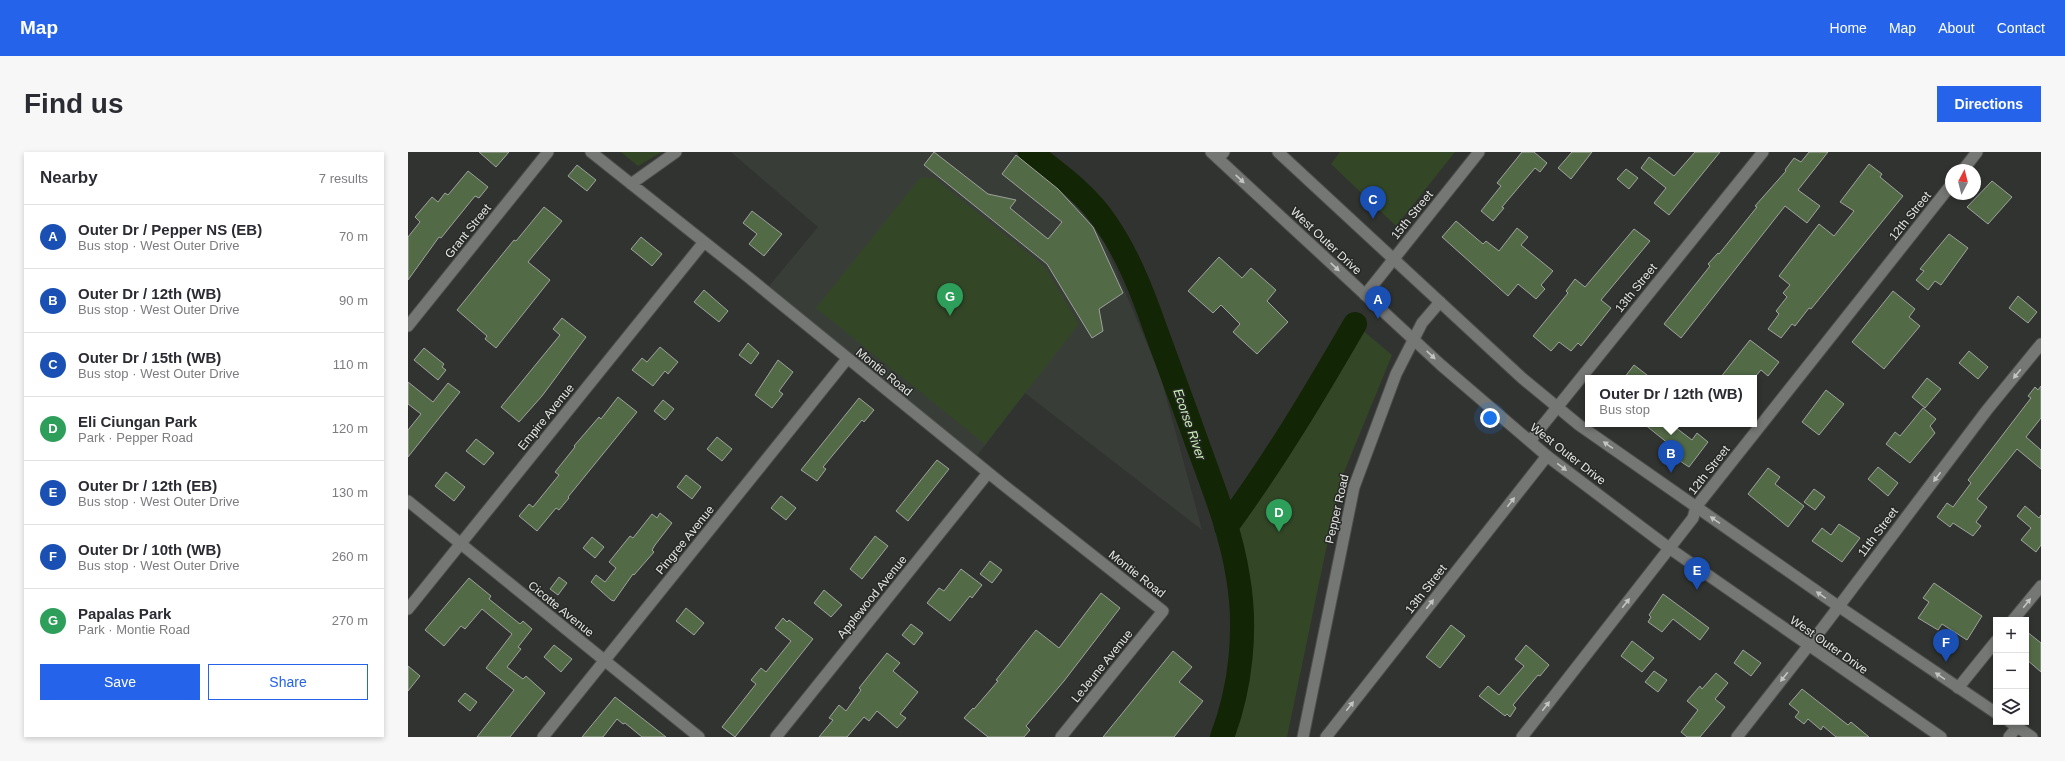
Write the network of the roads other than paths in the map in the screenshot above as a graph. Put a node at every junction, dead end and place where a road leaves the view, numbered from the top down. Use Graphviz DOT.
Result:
graph roads {
  1 [pos="548,152"];
  2 [pos="591,152"];
  3 [pos="676,152"];
  4 [pos="1278,152"];
  5 [pos="1479,152"];
  6 [pos="1763,152"];
  7 [pos="1977,152"];
  8 [pos="1218,154"];
  9 [pos="1968,164"];
  10 [pos="631,184"];
  11 [pos="1945,193"];
  12 [pos="704,242"];
  13 [pos="1394,259"];
  14 [pos="1365,295"];
  15 [pos="1440,302"];
  16 [pos="408,326"];
  17 [pos="1413,340"];
  18 [pos="2041,344"];
  19 [pos="847,359"];
  20 [pos="1557,407"];
  21 [pos="1530,441"];
  22 [pos="1547,456"];
  23 [pos="988,473"];
  24 [pos="408,501"];
  25 [pos="1696,508"];
  26 [pos="460,544"];
  27 [pos="1669,548"];
  28 [pos="2041,586"];
  29 [pos="1838,606"];
  30 [pos="408,609"];
  31 [pos="1162,611"];
  32 [pos="2015,617"];
  33 [pos="1993,645"];
  34 [pos="1807,646"];
  35 [pos="605,661"];
  36 [pos="1958,688"];
  37 [pos="1993,711"];
  38 [pos="2013,725"];
  39 [pos="2014,725"];
  40 [pos="543,737"];
  41 [pos="699,737"];
  42 [pos="776,737"];
  43 [pos="1061,737"];
  44 [pos="1303,737"];
  45 [pos="1326,737"];
  46 [pos="1522,737"];
  47 [pos="1737,737"];
  48 [pos="1941,737"];
  49 [pos="2009,737"];
  50 [pos="2032,737"];
  1 -- 16 [label="street, Grant Street"];
  2 -- 10 [label="street, Montie Road"];
  3 -- 10 [label="street"];
  4 -- 13 [label="street"];
  5 -- 13 [label="street, 15th Street"];
  6 -- 20 [label="street, 13th Street"];
  7 -- 9 [label="street"];
  8 -- 14 [label="street, West Outer Drive, one-way"];
  10 -- 12 [label="street, Montie Road"];
  11 -- 25 [label="street, 12th Street"];
  12 -- 19 [label="street, Montie Road"];
  12 -- 26 [label="street, Empire Avenue"];
  13 -- 14 [label="street, 15th Street"];
  13 -- 15 [label="street"];
  14 -- 17 [label="street, West Outer Drive"];
  15 -- 17 [label="street, Pepper Road"];
  15 -- 20 [label="street"];
  17 -- 21 [label="street, West Outer Drive, one-way"];
  17 -- 44 [label="street, Pepper Road"];
  18 -- 29 [label="street, 11th Street, one-way"];
  19 -- 23 [label="street, Montie Road"];
  19 -- 35 [label="street, Pingree Avenue"];
  20 -- 21 [label="street, 13th Street"];
  25 -- 20 [label="street, one-way"];
  21 -- 22 [label="street, West Outer Drive"];
  22 -- 27 [label="street, West Outer Drive, one-way"];
  45 -- 22 [label="street, 13th Street, one-way"];
  23 -- 31 [label="street, Montie Road"];
  23 -- 42 [label="street, Applewood Avenue"];
  24 -- 26 [label="street, Cicotte Avenue"];
  25 -- 27 [label="street, 12th Street"];
  29 -- 25 [label="street, one-way"];
  26 -- 30 [label="street, Empire Avenue"];
  26 -- 35 [label="street, Cicotte Avenue"];
  27 -- 34 [label="street, West Outer Drive"];
  46 -- 27 [label="street, 12th Street, one-way"];
  32 -- 28 [label="street, one-way"];
  29 -- 34 [label="street, 11th Street"];
  36 -- 29 [label="street, one-way"];
  31 -- 43 [label="street, LeJeune Avenue"];
  33 -- 36 [label="street"];
  34 -- 47 [label="street, 11th Street, one-way"];
  34 -- 48 [label="street, West Outer Drive"];
  35 -- 40 [label="street, Pingree Avenue"];
  35 -- 41 [label="street, Cicotte Avenue"];
  36 -- 37 [label="street"];
  38 -- 49 [label="street"];
  39 -- 50 [label="street"];
}
